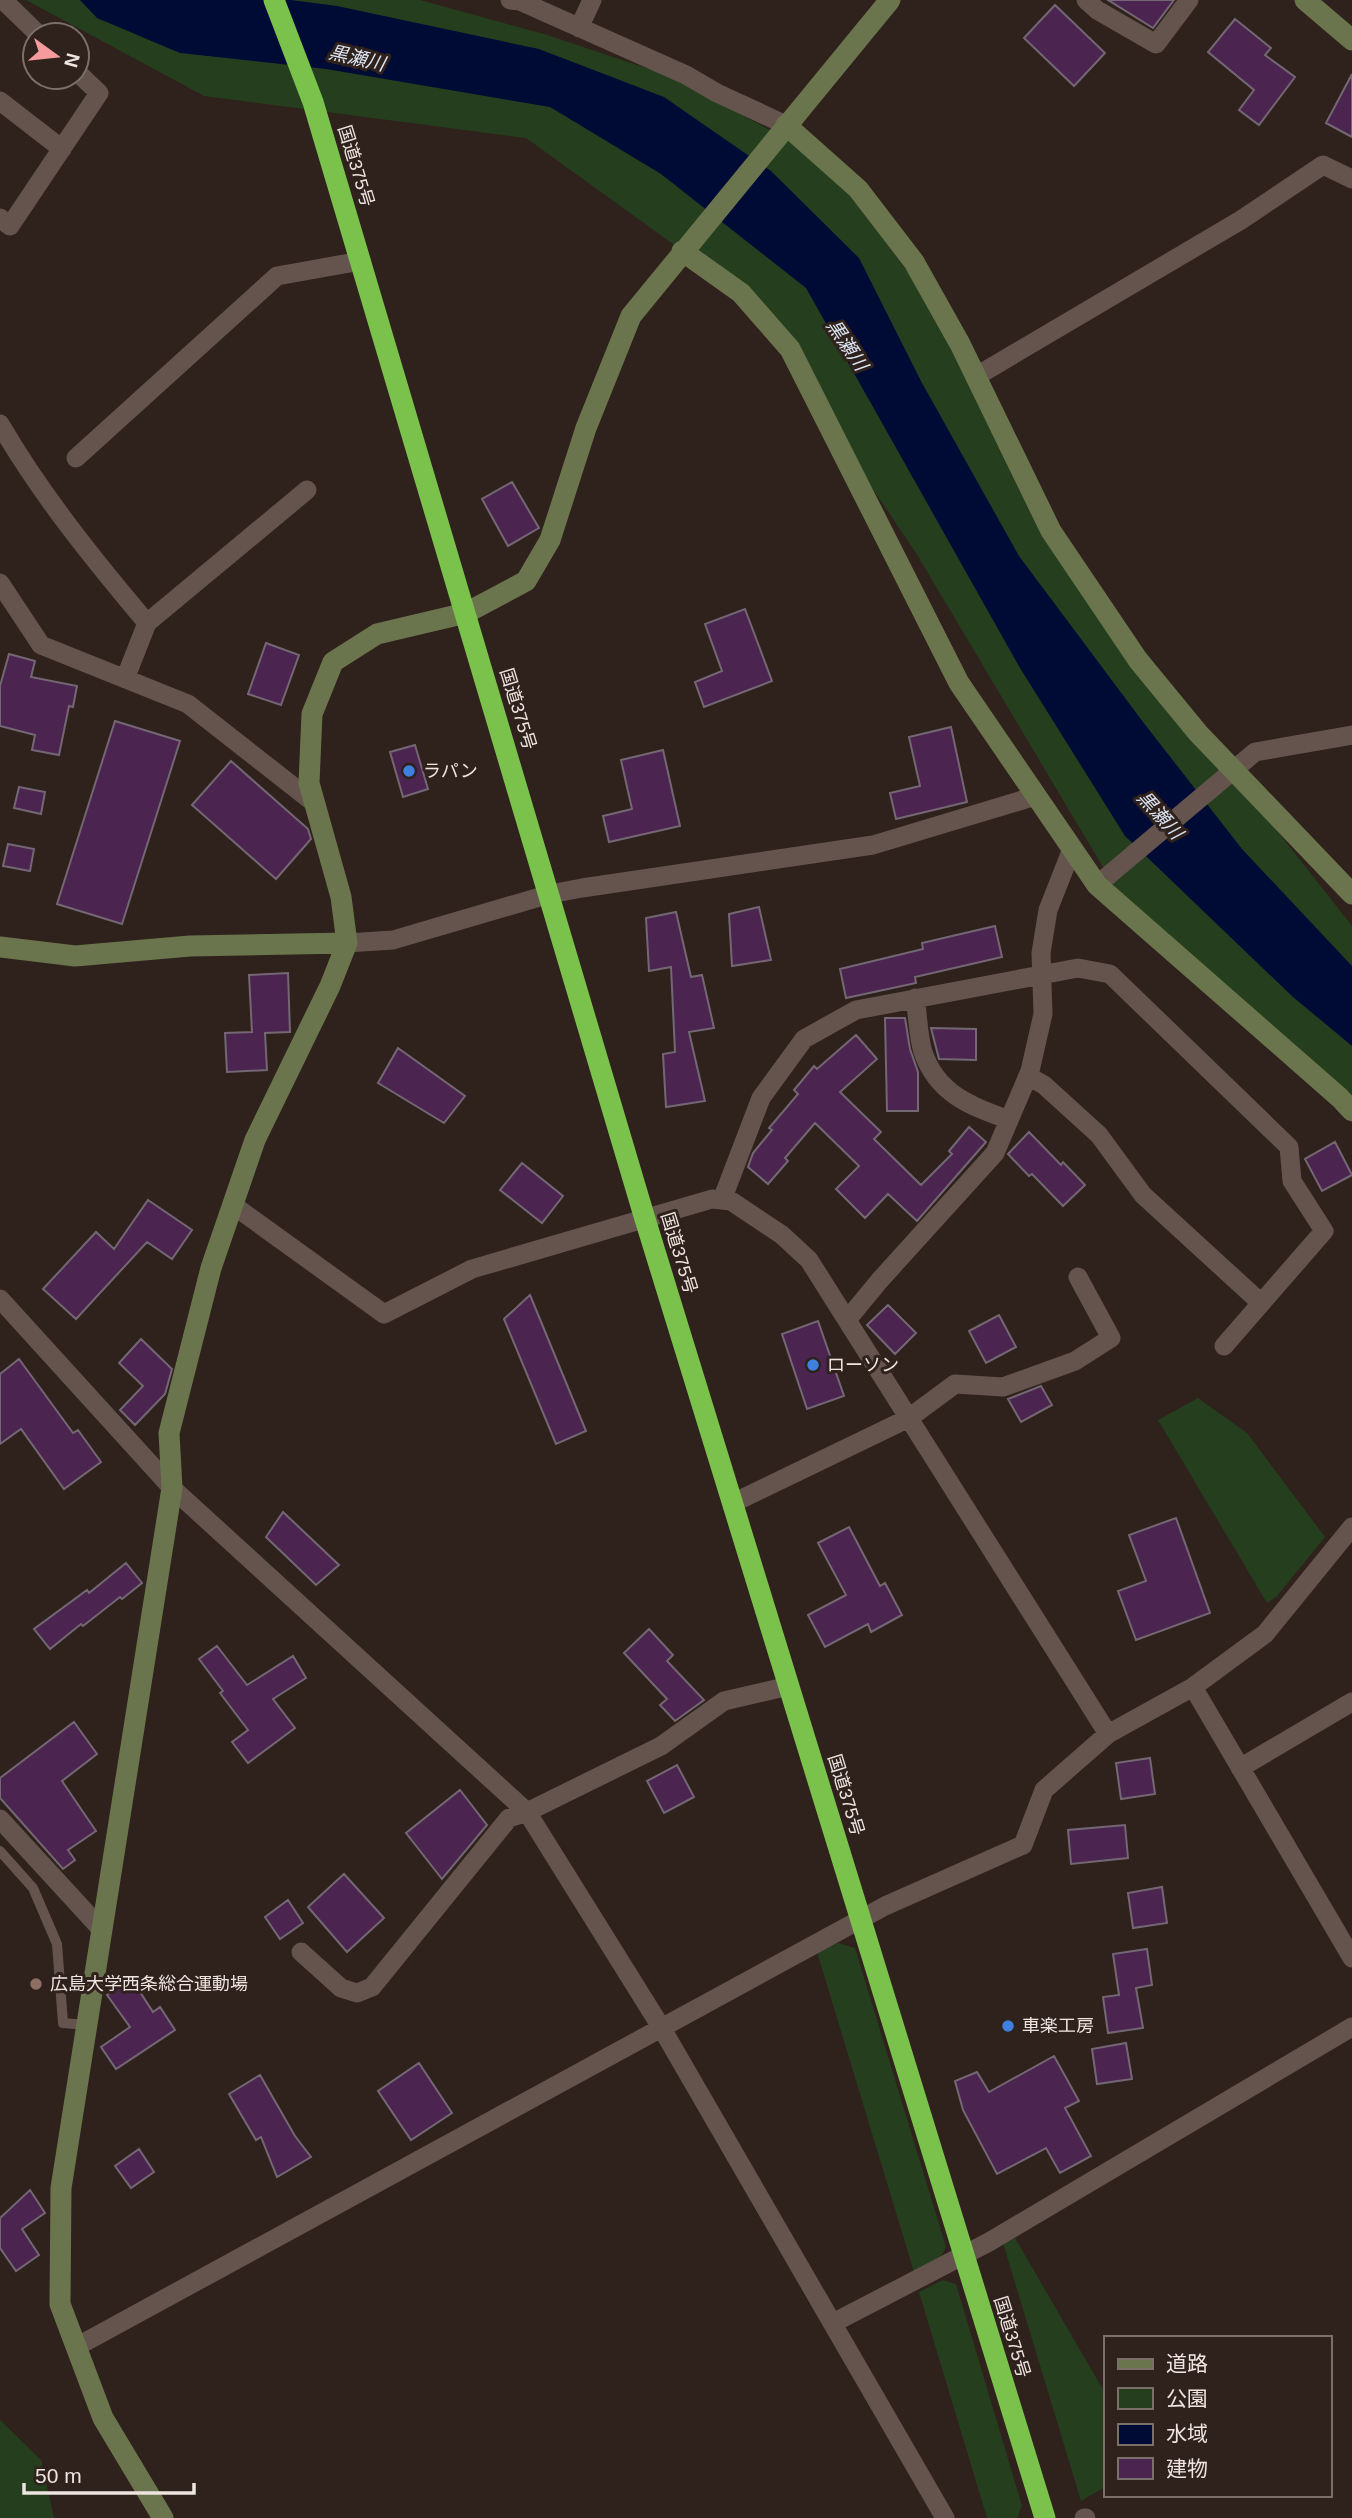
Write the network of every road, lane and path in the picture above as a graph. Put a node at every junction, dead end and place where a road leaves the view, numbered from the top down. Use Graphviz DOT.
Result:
graph roads {
  1 [pos="3,0"];
  2 [pos="274,0"];
  3 [pos="517,0"];
  4 [pos="592,0"];
  5 [pos="890,0"];
  6 [pos="1086,0"];
  7 [pos="1189,0"];
  8 [pos="1312,3"];
  9 [pos="25,21"];
  10 [pos="579,28"];
  11 [pos="1352,40"];
  12 [pos="91,85"];
  13 [pos="0,101"];
  14 [pos="786,125"];
  15 [pos="62,149"];
  16 [pos="1352,178"];
  17 [pos="0,218"];
  18 [pos="682,251"];
  19 [pos="360,261"];
  20 [pos="975,377"];
  21 [pos="0,424"];
  22 [pos="76,458"];
  23 [pos="307,490"];
  24 [pos="0,583"];
  25 [pos="466,613"];
  26 [pos="147,623"];
  27 [pos="125,679"];
  28 [pos="1352,735"];
  29 [pos="1230,774"];
  30 [pos="1036,796"];
  31 [pos="313,802"];
  32 [pos="1072,849"];
  33 [pos="1103,880"];
  34 [pos="551,894"];
  35 [pos="1352,894"];
  36 [pos="347,943"];
  37 [pos="0,947"];
  38 [pos="1042,974"];
  39 [pos="915,998"];
  40 [pos="1028,1076"];
  41 [pos="1352,1111"];
  42 [pos="1009,1120"];
  43 [pos="722,1200"];
  44 [pos="233,1205"];
  45 [pos="645,1219"];
  46 [pos="1078,1277"];
  47 [pos="1261,1303"];
  48 [pos="2,1307"];
  49 [pos="848,1320"];
  50 [pos="1224,1346"];
  51 [pos="909,1418"];
  52 [pos="172,1488"];
  53 [pos="733,1503"];
  54 [pos="1352,1527"];
  55 [pos="789,1686"];
  56 [pos="1193,1687"];
  57 [pos="1352,1702"];
  58 [pos="1108,1734"];
  59 [pos="1240,1768"];
  60 [pos="527,1812"];
  61 [pos="0,1819"];
  62 [pos="0,1851"];
  63 [pos="861,1919"];
  64 [pos="102,1930"];
  65 [pos="301,1952"];
  66 [pos="1352,1958"];
  67 [pos="86,2025"];
  68 [pos="661,2027"];
  69 [pos="1352,2027"];
  70 [pos="964,2255"];
  71 [pos="833,2323"];
  72 [pos="76,2347"];
  73 [pos="163,2518"];
  74 [pos="945,2518"];
  75 [pos="1045,2518"];
  1 -- 9 [label="street"];
  2 -- 19 [label="highway, 国道375号"];
  3 -- 10 [label="street"];
  4 -- 10 [label="street"];
  5 -- 14 [label="street"];
  6 -- 7 [label="street"];
  8 -- 11 [label="street"];
  10 -- 14 [label="street"];
  12 -- 15 [label="street"];
  13 -- 15 [label="street"];
  14 -- 18 [label="street"];
  14 -- 20 [label="street"];
  15 -- 17 [label="street"];
  16 -- 20 [label="street"];
  18 -- 25 [label="street"];
  18 -- 30 [label="street"];
  19 -- 22 [label="street"];
  19 -- 25 [label="highway, 国道375号"];
  20 -- 29 [label="street"];
  21 -- 26 [label="street"];
  23 -- 26 [label="street"];
  24 -- 27 [label="street"];
  25 -- 31 [label="street"];
  25 -- 34 [label="highway, 国道375号"];
  26 -- 27 [label="street"];
  27 -- 31 [label="street"];
  28 -- 29 [label="street"];
  29 -- 33 [label="street"];
  29 -- 35 [label="street"];
  30 -- 32 [label="street"];
  30 -- 34 [label="street"];
  31 -- 36 [label="street"];
  32 -- 33 [label="street"];
  32 -- 38 [label="street"];
  33 -- 41 [label="street"];
  34 -- 36 [label="street"];
  34 -- 45 [label="highway, 国道375号"];
  36 -- 37 [label="street"];
  36 -- 44 [label="street"];
  38 -- 39 [label="street"];
  38 -- 40 [label="street"];
  38 -- 47 [label="street"];
  39 -- 42 [label="street"];
  39 -- 43 [label="street"];
  40 -- 42 [label="street"];
  40 -- 47 [label="street"];
  42 -- 49 [label="street"];
  43 -- 45 [label="street"];
  43 -- 49 [label="street"];
  44 -- 45 [label="street"];
  44 -- 52 [label="street"];
  45 -- 53 [label="highway, 国道375号"];
  46 -- 51 [label="street"];
  47 -- 50 [label="street"];
  48 -- 52 [label="street"];
  49 -- 51 [label="street"];
  51 -- 53 [label="street"];
  51 -- 58 [label="street"];
  52 -- 60 [label="street"];
  52 -- 64 [label="street"];
  53 -- 55 [label="highway, 国道375号"];
  54 -- 56 [label="street"];
  55 -- 60 [label="street"];
  55 -- 63 [label="highway, 国道375号"];
  56 -- 58 [label="street"];
  56 -- 59 [label="street"];
  57 -- 59 [label="street"];
  58 -- 63 [label="street"];
  59 -- 66 [label="street"];
  60 -- 65 [label="street"];
  60 -- 68 [label="street"];
  61 -- 64 [label="street"];
  62 -- 67 [label="lane"];
  63 -- 68 [label="street"];
  63 -- 70 [label="highway, 国道375号"];
  64 -- 67 [label="street"];
  67 -- 72 [label="street"];
  68 -- 71 [label="street"];
  68 -- 72 [label="street"];
  69 -- 70 [label="street"];
  70 -- 71 [label="street"];
  70 -- 75 [label="highway, 国道375号"];
  71 -- 74 [label="street"];
  72 -- 73 [label="street"];
}
